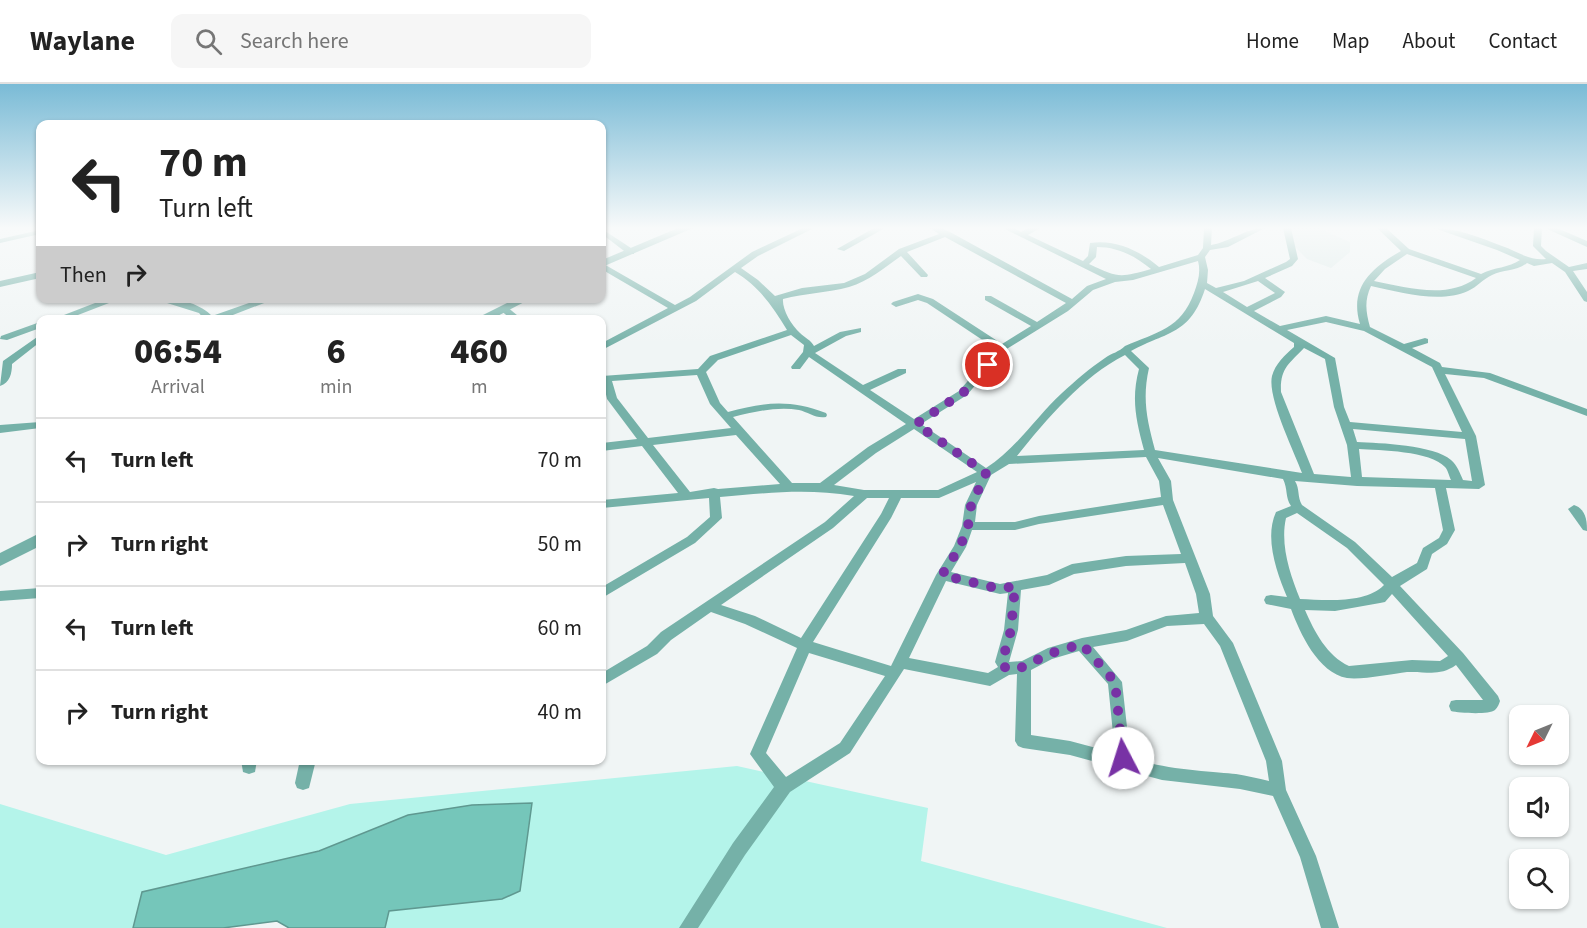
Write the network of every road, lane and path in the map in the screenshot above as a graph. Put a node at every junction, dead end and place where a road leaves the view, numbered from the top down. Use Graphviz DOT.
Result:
graph roads {
  1 [pos="880,267"];
  2 [pos="920,267"];
  3 [pos="1008,267"];
  4 [pos="1088,267"];
  5 [pos="1155,267"];
  6 [pos="1165,267"];
  7 [pos="1204,267"];
  8 [pos="1281,267"];
  9 [pos="1381,267"];
  10 [pos="1452,267"];
  11 [pos="1514,267"];
  12 [pos="1564,267"];
  13 [pos="1580,267"];
  14 [pos="606,268"];
  15 [pos="736,269"];
  16 [pos="1158,270"];
  17 [pos="1568,270"];
  18 [pos="924,275"];
  19 [pos="36,276"];
  20 [pos="1259,277"];
  21 [pos="1482,278"];
  22 [pos="1114,279"];
  23 [pos="1201,283"];
  24 [pos="1368,283"];
  25 [pos="0,284"];
  26 [pos="1215,291"];
  27 [pos="988,298"];
  28 [pos="1587,299"];
  29 [pos="1071,302"];
  30 [pos="104,303"];
  31 [pos="176,303"];
  32 [pos="258,303"];
  33 [pos="517,303"];
  34 [pos="896,304"];
  35 [pos="778,306"];
  36 [pos="504,309"];
  37 [pos="675,309"];
  38 [pos="1248,310"];
  39 [pos="69,315"];
  40 [pos="206,315"];
  41 [pos="222,315"];
  42 [pos="490,315"];
  43 [pos="512,315"];
  44 [pos="36,326"];
  45 [pos="1037,326"];
  46 [pos="1366,328"];
  47 [pos="1281,329"];
  48 [pos="858,330"];
  49 [pos="791,332"];
  50 [pos="2,338"];
  51 [pos="36,341"];
  52 [pos="1425,341"];
  53 [pos="1299,344"];
  54 [pos="606,345"];
  55 [pos="1405,347"];
  56 [pos="1002,348"];
  57 [pos="1126,351"];
  58 [pos="809,352"];
  59 [pos="7,363"];
  60 [pos="796,367"];
  61 [pos="1439,370"];
  62 [pos="902,371"];
  63 [pos="701,372"];
  64 [pos="606,380"];
  65 [pos="0,383"];
  66 [pos="606,385"];
  67 [pos="863,389"];
  68 [pos="1587,413"];
  69 [pos="822,415"];
  70 [pos="725,416"];
  71 [pos="916,424"];
  72 [pos="36,425"];
  73 [pos="1347,425"];
  74 [pos="0,429"];
  75 [pos="738,431"];
  76 [pos="1470,436"];
  77 [pos="646,441"];
  78 [pos="1353,445"];
  79 [pos="606,446"];
  80 [pos="1150,453"];
  81 [pos="1007,460"];
  82 [pos="986,473"];
  83 [pos="1287,476"];
  84 [pos="1310,478"];
  85 [pos="1357,482"];
  86 [pos="1440,485"];
  87 [pos="1459,485"];
  88 [pos="789,487"];
  89 [pos="823,487"];
  90 [pos="714,492"];
  91 [pos="897,493"];
  92 [pos="864,494"];
  93 [pos="687,496"];
  94 [pos="1167,500"];
  95 [pos="606,504"];
  96 [pos="1298,508"];
  97 [pos="1587,510"];
  98 [pos="968,526"];
  99 [pos="1587,527"];
  100 [pos="36,541"];
  101 [pos="1190,558"];
  102 [pos="0,560"];
  103 [pos="942,575"];
  104 [pos="1015,586"];
  105 [pos="1391,587"];
  106 [pos="606,591"];
  107 [pos="36,593"];
  108 [pos="0,596"];
  109 [pos="1271,600"];
  110 [pos="1295,604"];
  111 [pos="711,607"];
  112 [pos="1208,618"];
  113 [pos="1082,644"];
  114 [pos="806,646"];
  115 [pos="1458,657"];
  116 [pos="1024,667"];
  117 [pos="898,668"];
  118 [pos="1006,669"];
  119 [pos="606,678"];
  120 [pos="1456,706"];
  121 [pos="307,765"];
  122 [pos="1129,765"];
  123 [pos="303,783"];
  124 [pos="784,787"];
  125 [pos="1278,790"];
  126 [pos="688,928"];
  127 [pos="1330,928"];
  1 -- 35 [label="street"];
  2 -- 18 [label="street"];
  3 -- 29 [label="street"];
  4 -- 22 [label="street"];
  5 -- 16 [label="street"];
  6 -- 16 [label="street"];
  7 -- 23 [label="street"];
  8 -- 20 [label="street"];
  9 -- 24 [label="street"];
  10 -- 21 [label="street"];
  11 -- 21 [label="street"];
  12 -- 17 [label="street"];
  13 -- 17 [label="street"];
  14 -- 37 [label="street"];
  15 -- 35 [label="street"];
  15 -- 37 [label="street"];
  16 -- 22 [label="street"];
  17 -- 28 [label="street"];
  19 -- 25 [label="street"];
  20 -- 26 [label="street"];
  20 -- 38 [label="street"];
  21 -- 24 [label="street"];
  22 -- 29 [label="street"];
  23 -- 26 [label="street"];
  23 -- 57 [label="street"];
  24 -- 46 [label="street"];
  26 -- 38 [label="street"];
  27 -- 45 [label="street"];
  29 -- 45 [label="street"];
  30 -- 39 [label="street"];
  31 -- 40 [label="street"];
  32 -- 41 [label="street"];
  33 -- 36 [label="street"];
  34 -- 56 [label="street"];
  35 -- 49 [label="street"];
  36 -- 42 [label="street"];
  36 -- 43 [label="street"];
  37 -- 54 [label="street"];
  38 -- 47 [label="street"];
  44 -- 50 [label="street"];
  45 -- 56 [label="street"];
  46 -- 47 [label="street"];
  46 -- 55 [label="street"];
  47 -- 53 [label="street"];
  48 -- 58 [label="street"];
  49 -- 58 [label="street"];
  49 -- 63 [label="street"];
  50 -- 59 [label="street"];
  51 -- 59 [label="street"];
  52 -- 55 [label="street"];
  53 -- 73 [label="street"];
  53 -- 84 [label="street"];
  55 -- 61 [label="street"];
  56 -- 71 [label="street"];
  57 -- 80 [label="street"];
  57 -- 81 [label="street"];
  58 -- 60 [label="street"];
  58 -- 67 [label="street"];
  59 -- 65 [label="street"];
  61 -- 68 [label="street"];
  61 -- 76 [label="street"];
  62 -- 67 [label="street"];
  63 -- 64 [label="street"];
  63 -- 70 [label="street"];
  66 -- 77 [label="street"];
  67 -- 71 [label="street"];
  69 -- 70 [label="street"];
  70 -- 75 [label="street"];
  71 -- 82 [label="street"];
  71 -- 89 [label="street"];
  72 -- 74 [label="street"];
  73 -- 76 [label="street"];
  73 -- 78 [label="street"];
  75 -- 77 [label="street"];
  75 -- 88 [label="street"];
  76 -- 87 [label="street"];
  77 -- 79 [label="street"];
  77 -- 93 [label="street"];
  78 -- 85 [label="street"];
  78 -- 87 [label="street"];
  80 -- 81 [label="street"];
  80 -- 83 [label="street"];
  80 -- 94 [label="street"];
  81 -- 82 [label="street"];
  82 -- 91 [label="street"];
  82 -- 98 [label="street"];
  83 -- 84 [label="street"];
  83 -- 96 [label="street"];
  84 -- 85 [label="street"];
  85 -- 86 [label="street"];
  86 -- 87 [label="street"];
  86 -- 105 [label="street"];
  88 -- 89 [label="street"];
  88 -- 90 [label="street"];
  89 -- 92 [label="street"];
  90 -- 93 [label="street"];
  90 -- 106 [label="street"];
  91 -- 92 [label="street"];
  91 -- 114 [label="street"];
  92 -- 111 [label="street"];
  93 -- 95 [label="street"];
  94 -- 98 [label="street"];
  94 -- 101 [label="street"];
  96 -- 105 [label="street"];
  96 -- 110 [label="street"];
  97 -- 99 [label="street"];
  98 -- 103 [label="street"];
  100 -- 102 [label="street"];
  101 -- 104 [label="street"];
  101 -- 112 [label="street"];
  103 -- 104 [label="street"];
  103 -- 117 [label="street"];
  104 -- 118 [label="street"];
  105 -- 110 [label="street"];
  105 -- 115 [label="street"];
  107 -- 108 [label="street"];
  109 -- 110 [label="street"];
  110 -- 115 [label="street"];
  111 -- 114 [label="street"];
  111 -- 119 [label="street"];
  112 -- 113 [label="street"];
  112 -- 125 [label="street"];
  113 -- 116 [label="street"];
  113 -- 122 [label="street"];
  114 -- 117 [label="street"];
  114 -- 124 [label="street"];
  115 -- 120 [label="street"];
  116 -- 118 [label="street"];
  116 -- 122 [label="street"];
  117 -- 118 [label="street"];
  117 -- 124 [label="street"];
  121 -- 123 [label="street"];
  122 -- 125 [label="street"];
  124 -- 126 [label="street"];
  125 -- 127 [label="street"];
}
